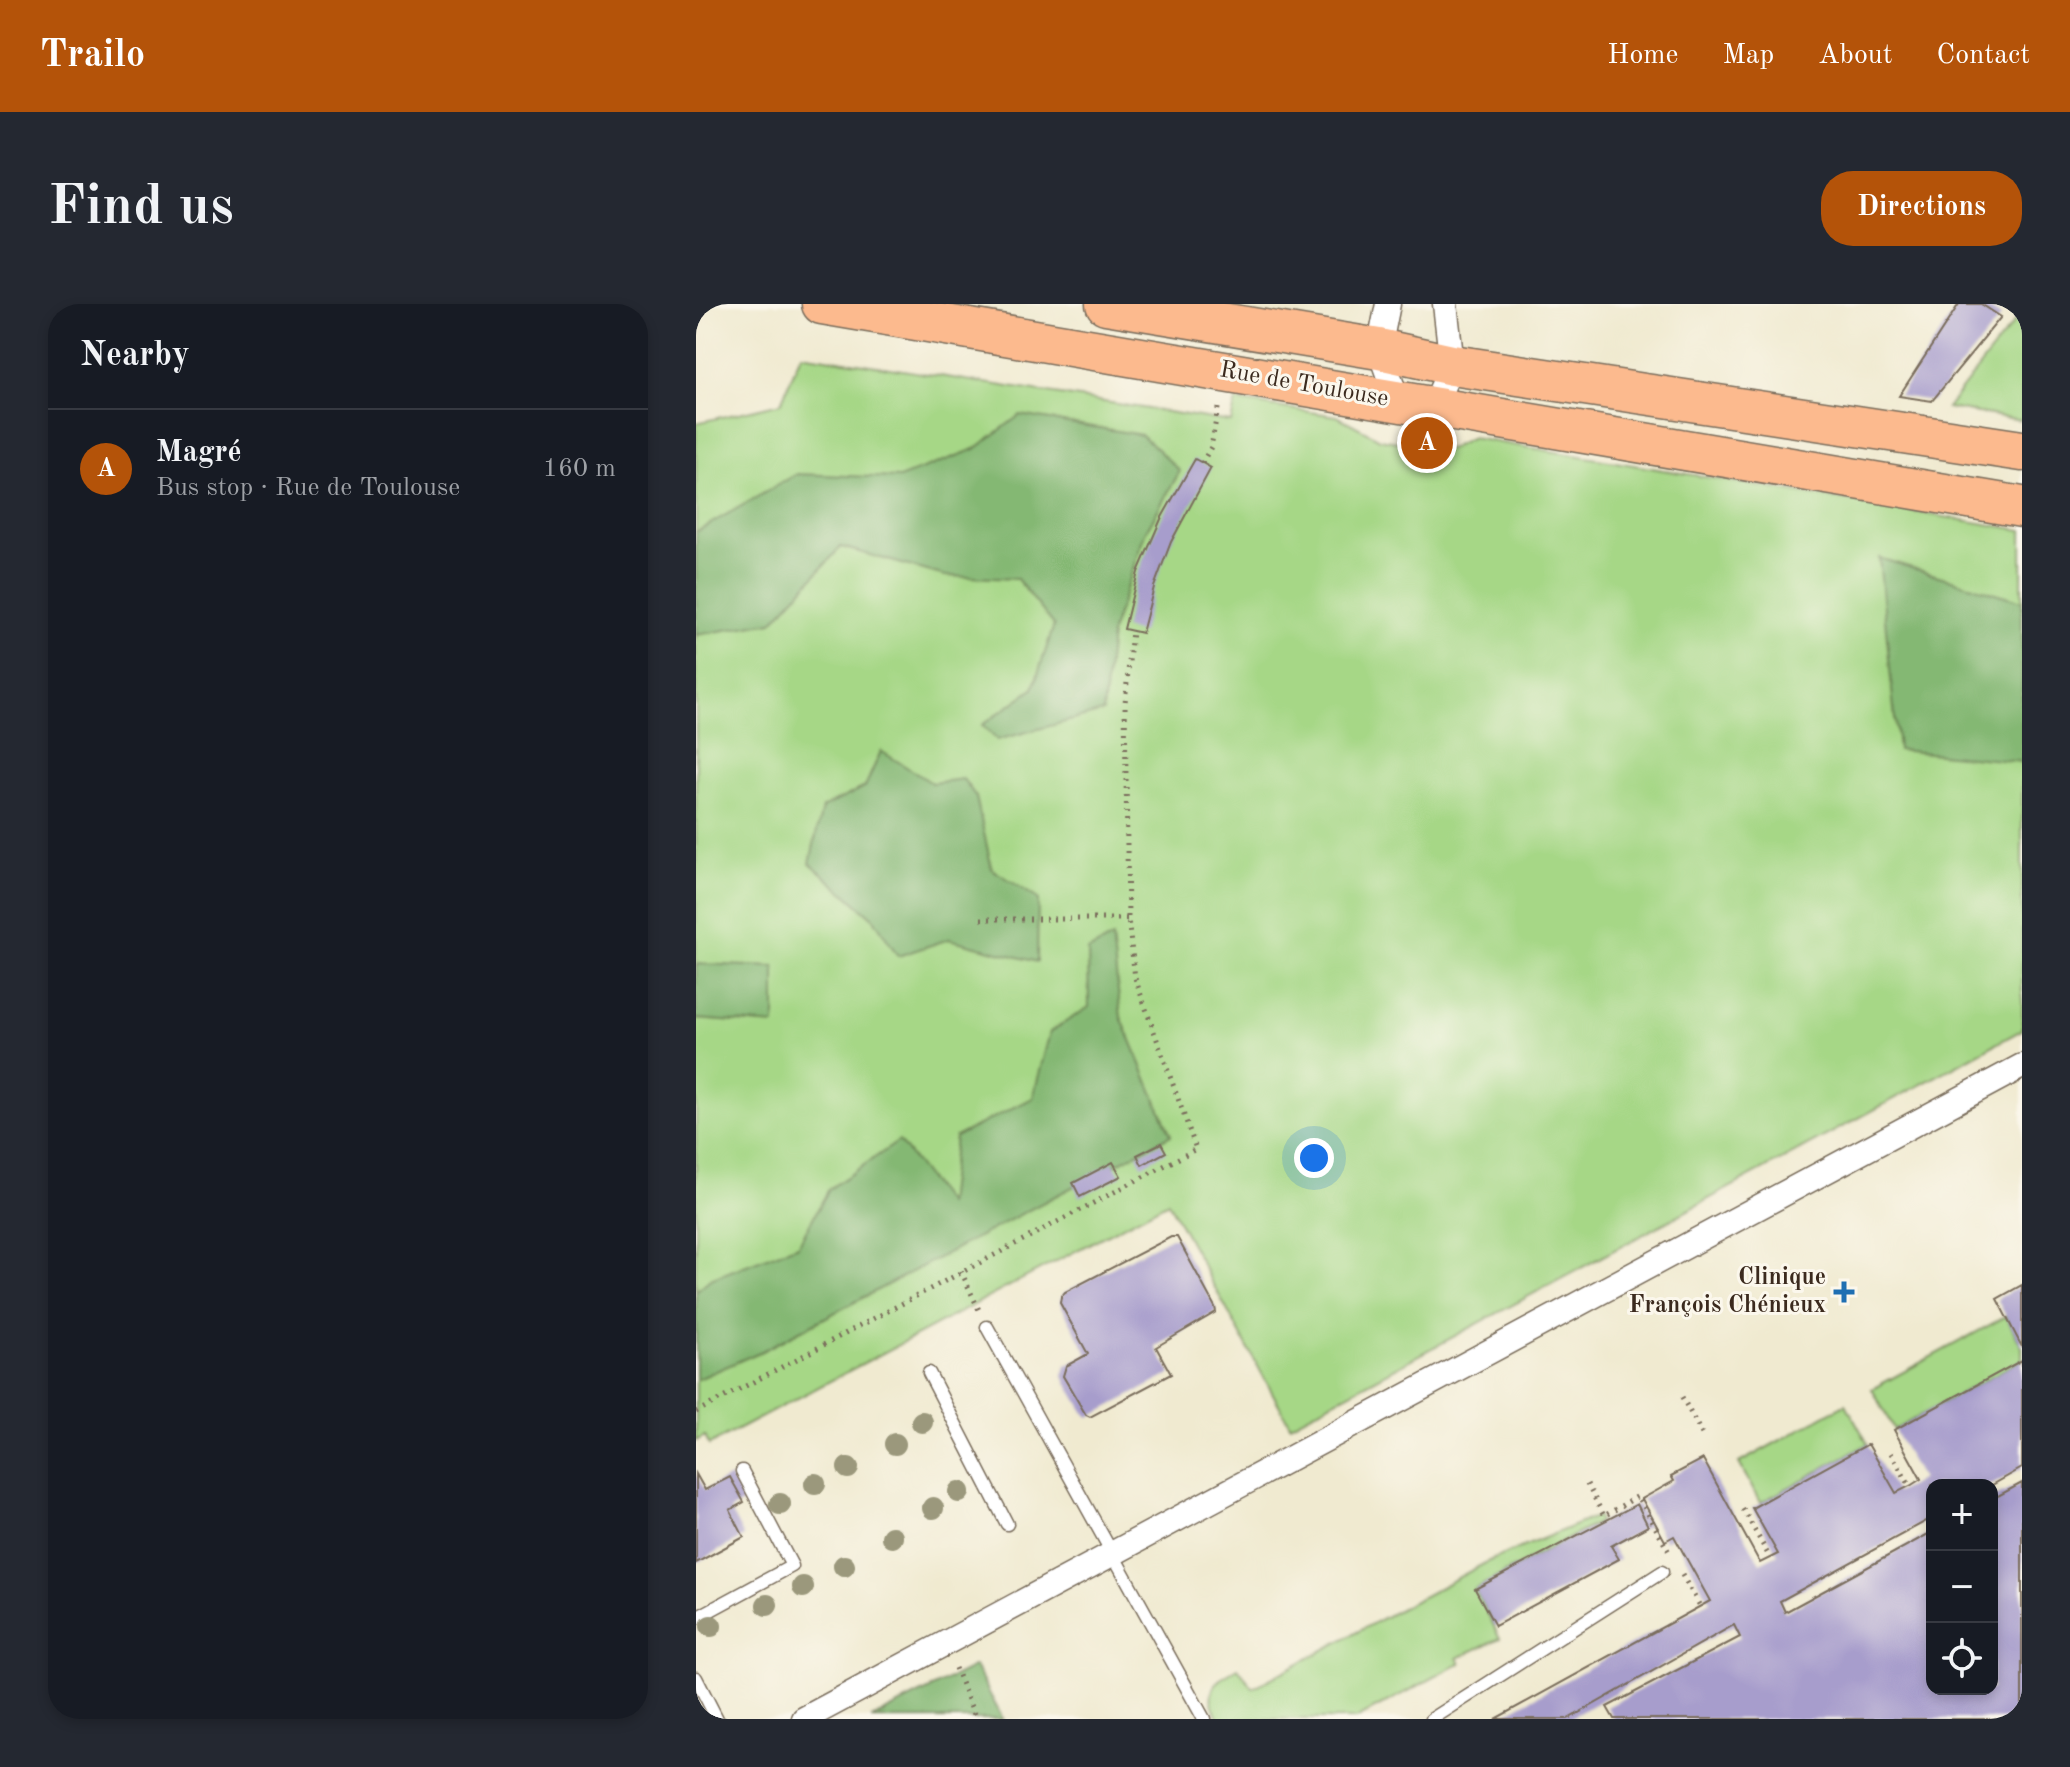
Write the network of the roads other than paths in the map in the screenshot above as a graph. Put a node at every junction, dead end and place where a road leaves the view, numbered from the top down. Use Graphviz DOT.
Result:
graph roads {
  1 [pos="822,304"];
  2 [pos="1106,304"];
  3 [pos="1388,304"];
  4 [pos="1445,304"];
  5 [pos="1379,349"];
  6 [pos="1452,365"];
  7 [pos="1415,405"];
  8 [pos="2022,451"];
  9 [pos="2022,507"];
  10 [pos="2022,1066"];
  11 [pos="987,1327"];
  12 [pos="929,1373"];
  13 [pos="742,1471"];
  14 [pos="1007,1524"];
  15 [pos="1111,1555"];
  16 [pos="1662,1572"];
  17 [pos="696,1618"];
  18 [pos="696,1678"];
  19 [pos="717,1719"];
  20 [pos="804,1719"];
  21 [pos="1204,1719"];
  22 [pos="1432,1719"];
  1 -- 7 [label="main road, Rue de Toulouse"];
  2 -- 5 [label="main road, Rue de Toulouse"];
  3 -- 5 [label="street"];
  4 -- 6 [label="street"];
  5 -- 6 [label="main road, Rue de Toulouse"];
  5 -- 7 [label="street"];
  6 -- 7 [label="street"];
  6 -- 8 [label="main road, Rue de Toulouse"];
  7 -- 9 [label="main road, Rue de Toulouse"];
  10 -- 15 [label="street"];
  11 -- 15 [label="lane"];
  12 -- 14 [label="lane"];
  13 -- 17 [label="lane"];
  15 -- 20 [label="street"];
  15 -- 21 [label="lane"];
  16 -- 22 [label="lane"];
  18 -- 19 [label="lane"];
}
